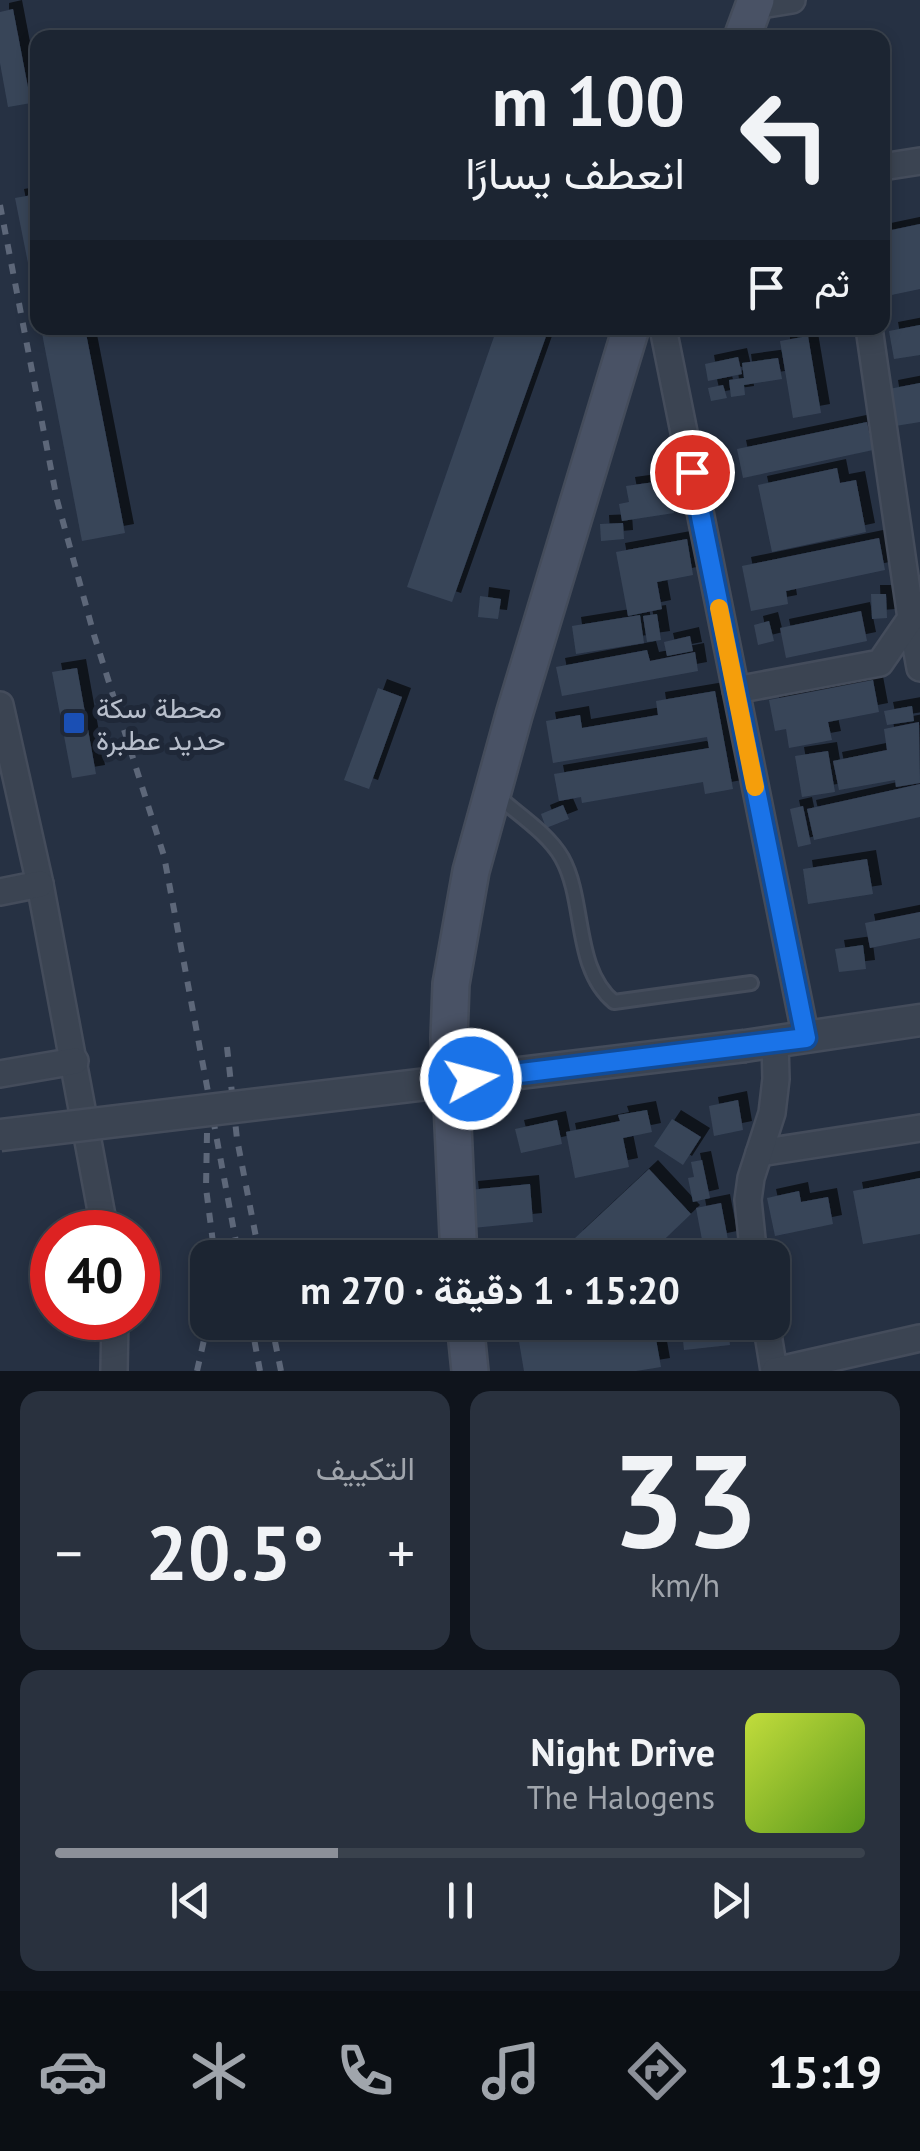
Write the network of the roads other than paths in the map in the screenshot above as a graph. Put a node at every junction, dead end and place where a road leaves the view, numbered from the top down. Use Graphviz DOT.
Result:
graph roads {
  1 [pos="792,0"];
  2 [pos="751,14"];
  3 [pos="920,161"];
  4 [pos="890,166"];
  5 [pos="629,335"];
  6 [pos="663,335"];
  7 [pos="871,335"];
  8 [pos="911,618"];
  9 [pos="880,663"];
  10 [pos="920,668"];
  11 [pos="920,681"];
  12 [pos="736,690"];
  13 [pos="0,705"];
  14 [pos="493,792"];
  15 [pos="40,884"];
  16 [pos="0,892"];
  17 [pos="750,983"];
  18 [pos="920,1020"];
  19 [pos="806,1038"];
  20 [pos="760,1044"];
  21 [pos="75,1061"];
  22 [pos="0,1074"];
  23 [pos="920,1128"];
  24 [pos="0,1135"];
  25 [pos="760,1153"];
  26 [pos="101,1210"];
  27 [pos="459,1240"];
  28 [pos="752,1240"];
  29 [pos="920,1338"];
  30 [pos="115,1340"];
  31 [pos="467,1340"];
  32 [pos="769,1340"];
  33 [pos="114,1371"];
  34 [pos="470,1371"];
  35 [pos="774,1371"];
  1 -- 2 [label="street"];
  3 -- 4 [label="street"];
  5 -- 14 [label="main road"];
  6 -- 12 [label="street"];
  7 -- 8 [label="street"];
  8 -- 9 [label="street"];
  8 -- 10 [label="street"];
  9 -- 11 [label="street"];
  9 -- 12 [label="street"];
  12 -- 19 [label="street"];
  13 -- 15 [label="street"];
  14 -- 17 [label="lane"];
  14 -- 27 [label="main road"];
  15 -- 16 [label="street"];
  15 -- 21 [label="street"];
  18 -- 19 [label="street"];
  19 -- 20 [label="street"];
  20 -- 24 [label="street, bridge"];
  20 -- 25 [label="street"];
  21 -- 22 [label="street"];
  21 -- 26 [label="street"];
  23 -- 25 [label="street"];
  25 -- 28 [label="street"];
  29 -- 35 [label="street"];
  30 -- 33 [label="street"];
  31 -- 34 [label="main road"];
  32 -- 35 [label="street"];
}
